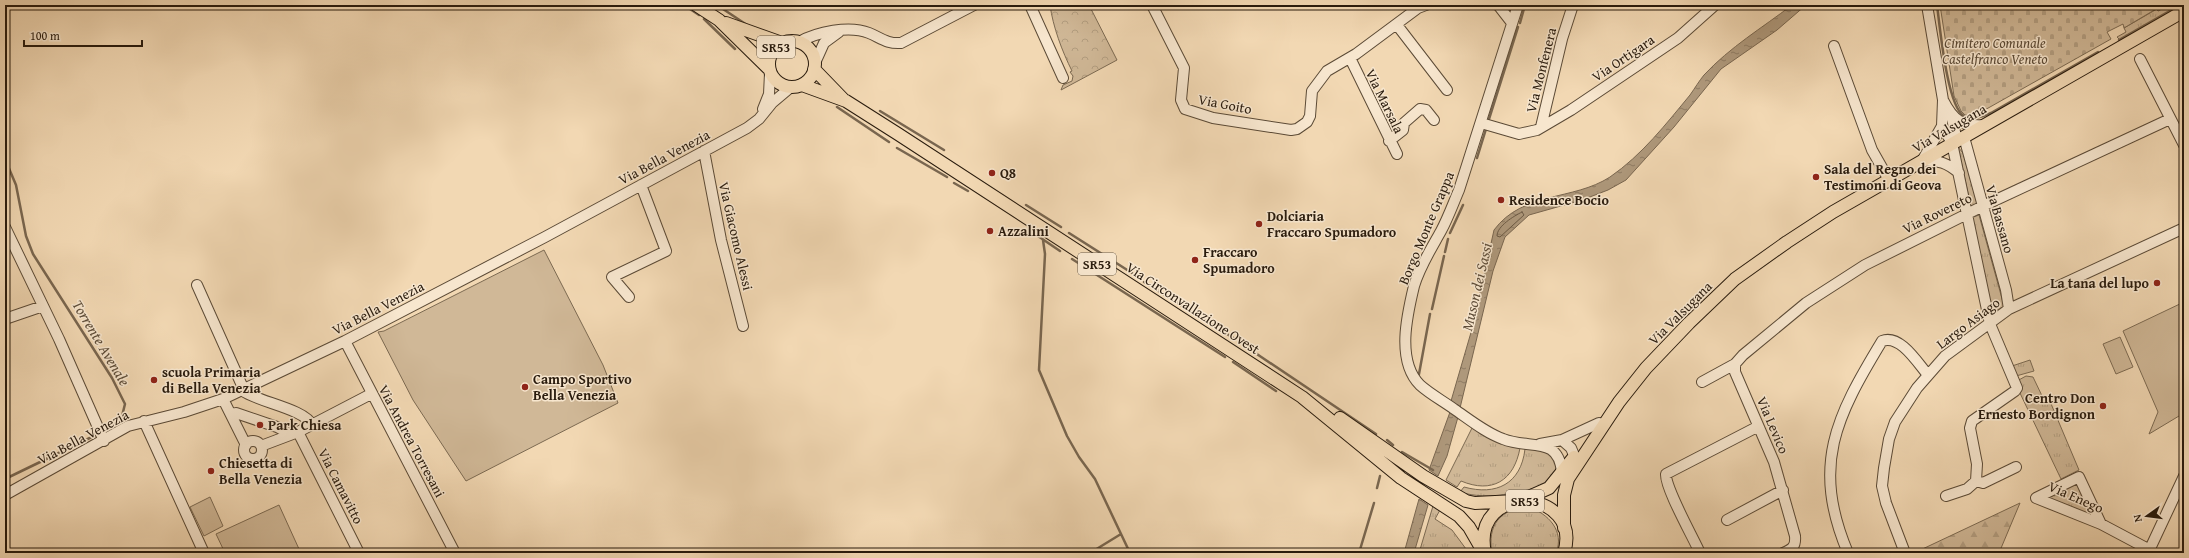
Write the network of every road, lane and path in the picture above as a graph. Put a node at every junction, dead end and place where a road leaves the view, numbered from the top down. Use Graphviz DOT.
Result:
graph roads {
  1 [pos="696,5"];
  2 [pos="974,5"];
  3 [pos="1152,5"];
  4 [pos="1426,5"];
  5 [pos="1498,5"];
  6 [pos="1518,5"];
  7 [pos="1573,5"];
  8 [pos="1716,5"];
  9 [pos="1927,5"];
  10 [pos="1029,7"];
  11 [pos="2184,11"];
  12 [pos="719,20"];
  13 [pos="1512,23"];
  14 [pos="1397,25"];
  15 [pos="839,32"];
  16 [pos="800,42"];
  17 [pos="782,43"];
  18 [pos="1834,46"];
  19 [pos="1350,58"];
  20 [pos="2140,59"];
  21 [pos="815,66"];
  22 [pos="1332,68"];
  23 [pos="770,71"];
  24 [pos="1063,78"];
  25 [pos="796,86"];
  26 [pos="1447,90"];
  27 [pos="1943,100"];
  28 [pos="846,102"];
  29 [pos="1951,114"];
  30 [pos="2170,119"];
  31 [pos="1434,120"];
  32 [pos="755,122"];
  33 [pos="1481,123"];
  34 [pos="1985,125"];
  35 [pos="1942,126"];
  36 [pos="1541,128"];
  37 [pos="1958,140"];
  38 [pos="1389,141"];
  39 [pos="2184,145"];
  40 [pos="704,151"];
  41 [pos="1397,154"];
  42 [pos="1922,161"];
  43 [pos="1959,174"];
  44 [pos="1889,180"];
  45 [pos="641,185"];
  46 [pos="1982,207"];
  47 [pos="1966,214"];
  48 [pos="5,227"];
  49 [pos="2184,228"];
  50 [pos="197,285"];
  51 [pos="629,297"];
  52 [pos="43,306"];
  53 [pos="2009,309"];
  54 [pos="5,319"];
  55 [pos="1990,324"];
  56 [pos="743,326"];
  57 [pos="344,341"];
  58 [pos="1735,368"];
  59 [pos="1928,375"];
  60 [pos="1702,382"];
  61 [pos="244,390"];
  62 [pos="372,394"];
  63 [pos="1302,397"];
  64 [pos="223,399"];
  65 [pos="1619,402"];
  66 [pos="231,415"];
  67 [pos="144,421"];
  68 [pos="1599,423"];
  69 [pos="312,425"];
  70 [pos="1758,427"];
  71 [pos="298,432"];
  72 [pos="287,436"];
  73 [pos="103,439"];
  74 [pos="1562,440"];
  75 [pos="246,445"];
  76 [pos="1532,445"];
  77 [pos="261,446"];
  78 [pos="1575,455"];
  79 [pos="2016,467"];
  80 [pos="1562,472"];
  81 [pos="2184,476"];
  82 [pos="1976,481"];
  83 [pos="1565,488"];
  84 [pos="1783,490"];
  85 [pos="5,495"];
  86 [pos="1946,496"];
  87 [pos="1518,501"];
  88 [pos="1727,520"];
  89 [pos="2101,524"];
  90 [pos="1565,533"];
  91 [pos="2149,551"];
  92 [pos="204,553"];
  93 [pos="359,553"];
  94 [pos="455,553"];
  95 [pos="1485,553"];
  96 [pos="1564,553"];
  97 [pos="1573,553"];
  98 [pos="1700,553"];
  99 [pos="1783,553"];
  100 [pos="1848,553"];
  101 [pos="1905,553"];
  1 -- 12 [label="main road, Via Circonvallazione Ovest / SR53"];
  2 -- 15 [label="street"];
  3 -- 22 [label="street, Via Goito"];
  4 -- 14 [label="street, Via Marsala"];
  5 -- 13 [label="street"];
  6 -- 13 [label="street, Borgo Monte Grappa"];
  7 -- 36 [label="street, Via Monfenera"];
  8 -- 36 [label="street, Via Ortigara"];
  9 -- 27 [label="street"];
  10 -- 24 [label="street"];
  11 -- 34 [label="main road, Via Valsugana"];
  12 -- 17 [label="main road, Via Circonvallazione Ovest / SR53"];
  12 -- 23 [label="main road, Via Circonvallazione Ovest / SR53"];
  13 -- 33 [label="street, Borgo Monte Grappa"];
  14 -- 19 [label="street, Via Marsala"];
  14 -- 26 [label="street"];
  15 -- 16 [label="street"];
  15 -- 21 [label="street"];
  16 -- 17 [label="main road, Via Circonvallazione Ovest / SR53"];
  16 -- 21 [label="main road, Via Circonvallazione Ovest / SR53"];
  17 -- 23 [label="main road, SR53"];
  18 -- 44 [label="street"];
  19 -- 22 [label="street, Via Marsala"];
  19 -- 38 [label="street, Via Marsala"];
  20 -- 30 [label="street"];
  21 -- 25 [label="main road"];
  21 -- 28 [label="main road, Via Circonvallazione Ovest / SR53"];
  23 -- 25 [label="main road, Via Circonvallazione Ovest / SR53"];
  23 -- 32 [label="street, Via Bella Venezia"];
  25 -- 28 [label="main road, Via Circonvallazione Ovest / SR53"];
  25 -- 32 [label="street, Via Bella Venezia"];
  27 -- 29 [label="street"];
  27 -- 35 [label="street"];
  28 -- 63 [label="main road, Via Circonvallazione Ovest / SR53"];
  29 -- 34 [label="street"];
  29 -- 37 [label="street"];
  30 -- 39 [label="street"];
  30 -- 46 [label="street, Via Rovereto"];
  31 -- 38 [label="street"];
  32 -- 40 [label="street, Via Bella Venezia"];
  33 -- 36 [label="street, Via Monfenera"];
  33 -- 76 [label="street, Borgo Monte Grappa"];
  34 -- 37 [label="main road, Via Valsugana"];
  35 -- 37 [label="street"];
  35 -- 42 [label="street"];
  37 -- 42 [label="main road, Via Valsugana"];
  37 -- 43 [label="street, Via Bassano"];
  37 -- 46 [label="street, Via Bassano"];
  38 -- 41 [label="street, Via Marsala"];
  40 -- 45 [label="street, Via Bella Venezia"];
  40 -- 56 [label="street, Via Giacomo Alessi"];
  42 -- 43 [label="street"];
  42 -- 44 [label="main road, Via Valsugana"];
  43 -- 47 [label="street, Via Bassano"];
  44 -- 65 [label="main road, Via Valsugana"];
  45 -- 51 [label="street"];
  45 -- 57 [label="street, Via Bella Venezia"];
  46 -- 47 [label="street, Via Rovereto"];
  46 -- 53 [label="street, Via Bassano"];
  47 -- 55 [label="street, Via Bassano"];
  47 -- 58 [label="street, Via Rovereto"];
  48 -- 52 [label="street"];
  49 -- 53 [label="street, Largo Asiago"];
  50 -- 61 [label="street"];
  52 -- 54 [label="street"];
  52 -- 73 [label="street"];
  53 -- 55 [label="street, Largo Asiago"];
  55 -- 59 [label="street, Largo Asiago"];
  55 -- 82 [label="street, Via Bassano"];
  57 -- 61 [label="street, Via Bella Venezia"];
  57 -- 62 [label="street, Via Andrea Torresani"];
  58 -- 60 [label="street, Via Rovereto"];
  58 -- 70 [label="street, Via Levico"];
  59 -- 100 [label="street"];
  59 -- 101 [label="street, Largo Asiago"];
  61 -- 64 [label="street, Via Bella Venezia"];
  61 -- 69 [label="street"];
  62 -- 69 [label="street"];
  62 -- 94 [label="street, Via Andrea Torresani"];
  63 -- 87 [label="main road, Via Circonvallazione Ovest / SR53"];
  63 -- 95 [label="main road, Via Circonvallazione Ovest / SR53"];
  64 -- 66 [label="street"];
  64 -- 67 [label="street, Via Bella Venezia"];
  65 -- 68 [label="main road, Via Valsugana"];
  65 -- 83 [label="main road, Via Valsugana"];
  66 -- 72 [label="street"];
  66 -- 75 [label="street"];
  67 -- 73 [label="street, Via Bella Venezia"];
  67 -- 92 [label="street"];
  68 -- 74 [label="street"];
  68 -- 78 [label="main road, Via Valsugana"];
  69 -- 71 [label="street"];
  70 -- 84 [label="street, Via Levico"];
  70 -- 98 [label="street"];
  71 -- 72 [label="street"];
  71 -- 93 [label="street, Via Camavitto"];
  72 -- 77 [label="street"];
  73 -- 85 [label="street, Via Bella Venezia"];
  74 -- 76 [label="street"];
  74 -- 78 [label="street"];
  75 -- 77 [label="street"];
  75 -- 77 [label="street"];
  76 -- 80 [label="street, Borgo Monte Grappa"];
  78 -- 80 [label="main road, Via Valsugana"];
  78 -- 83 [label="street"];
  79 -- 82 [label="street"];
  80 -- 87 [label="main road, Via Valsugana"];
  81 -- 91 [label="street"];
  82 -- 86 [label="street"];
  83 -- 90 [label="main road, Via Valsugana"];
  84 -- 88 [label="street"];
  84 -- 99 [label="street, Via Levico"];
  87 -- 90 [label="main road, Via Circonvallazione Ovest / SR53"];
  87 -- 95 [label="main road, Via Circonvallazione Ovest / SR53"];
  89 -- 89 [label="street, Via Enego"];
  89 -- 91 [label="street, Via Enego"];
  90 -- 96 [label="main road"];
  90 -- 97 [label="main road, Via Circonvallazione Ovest / SR53"];
}
